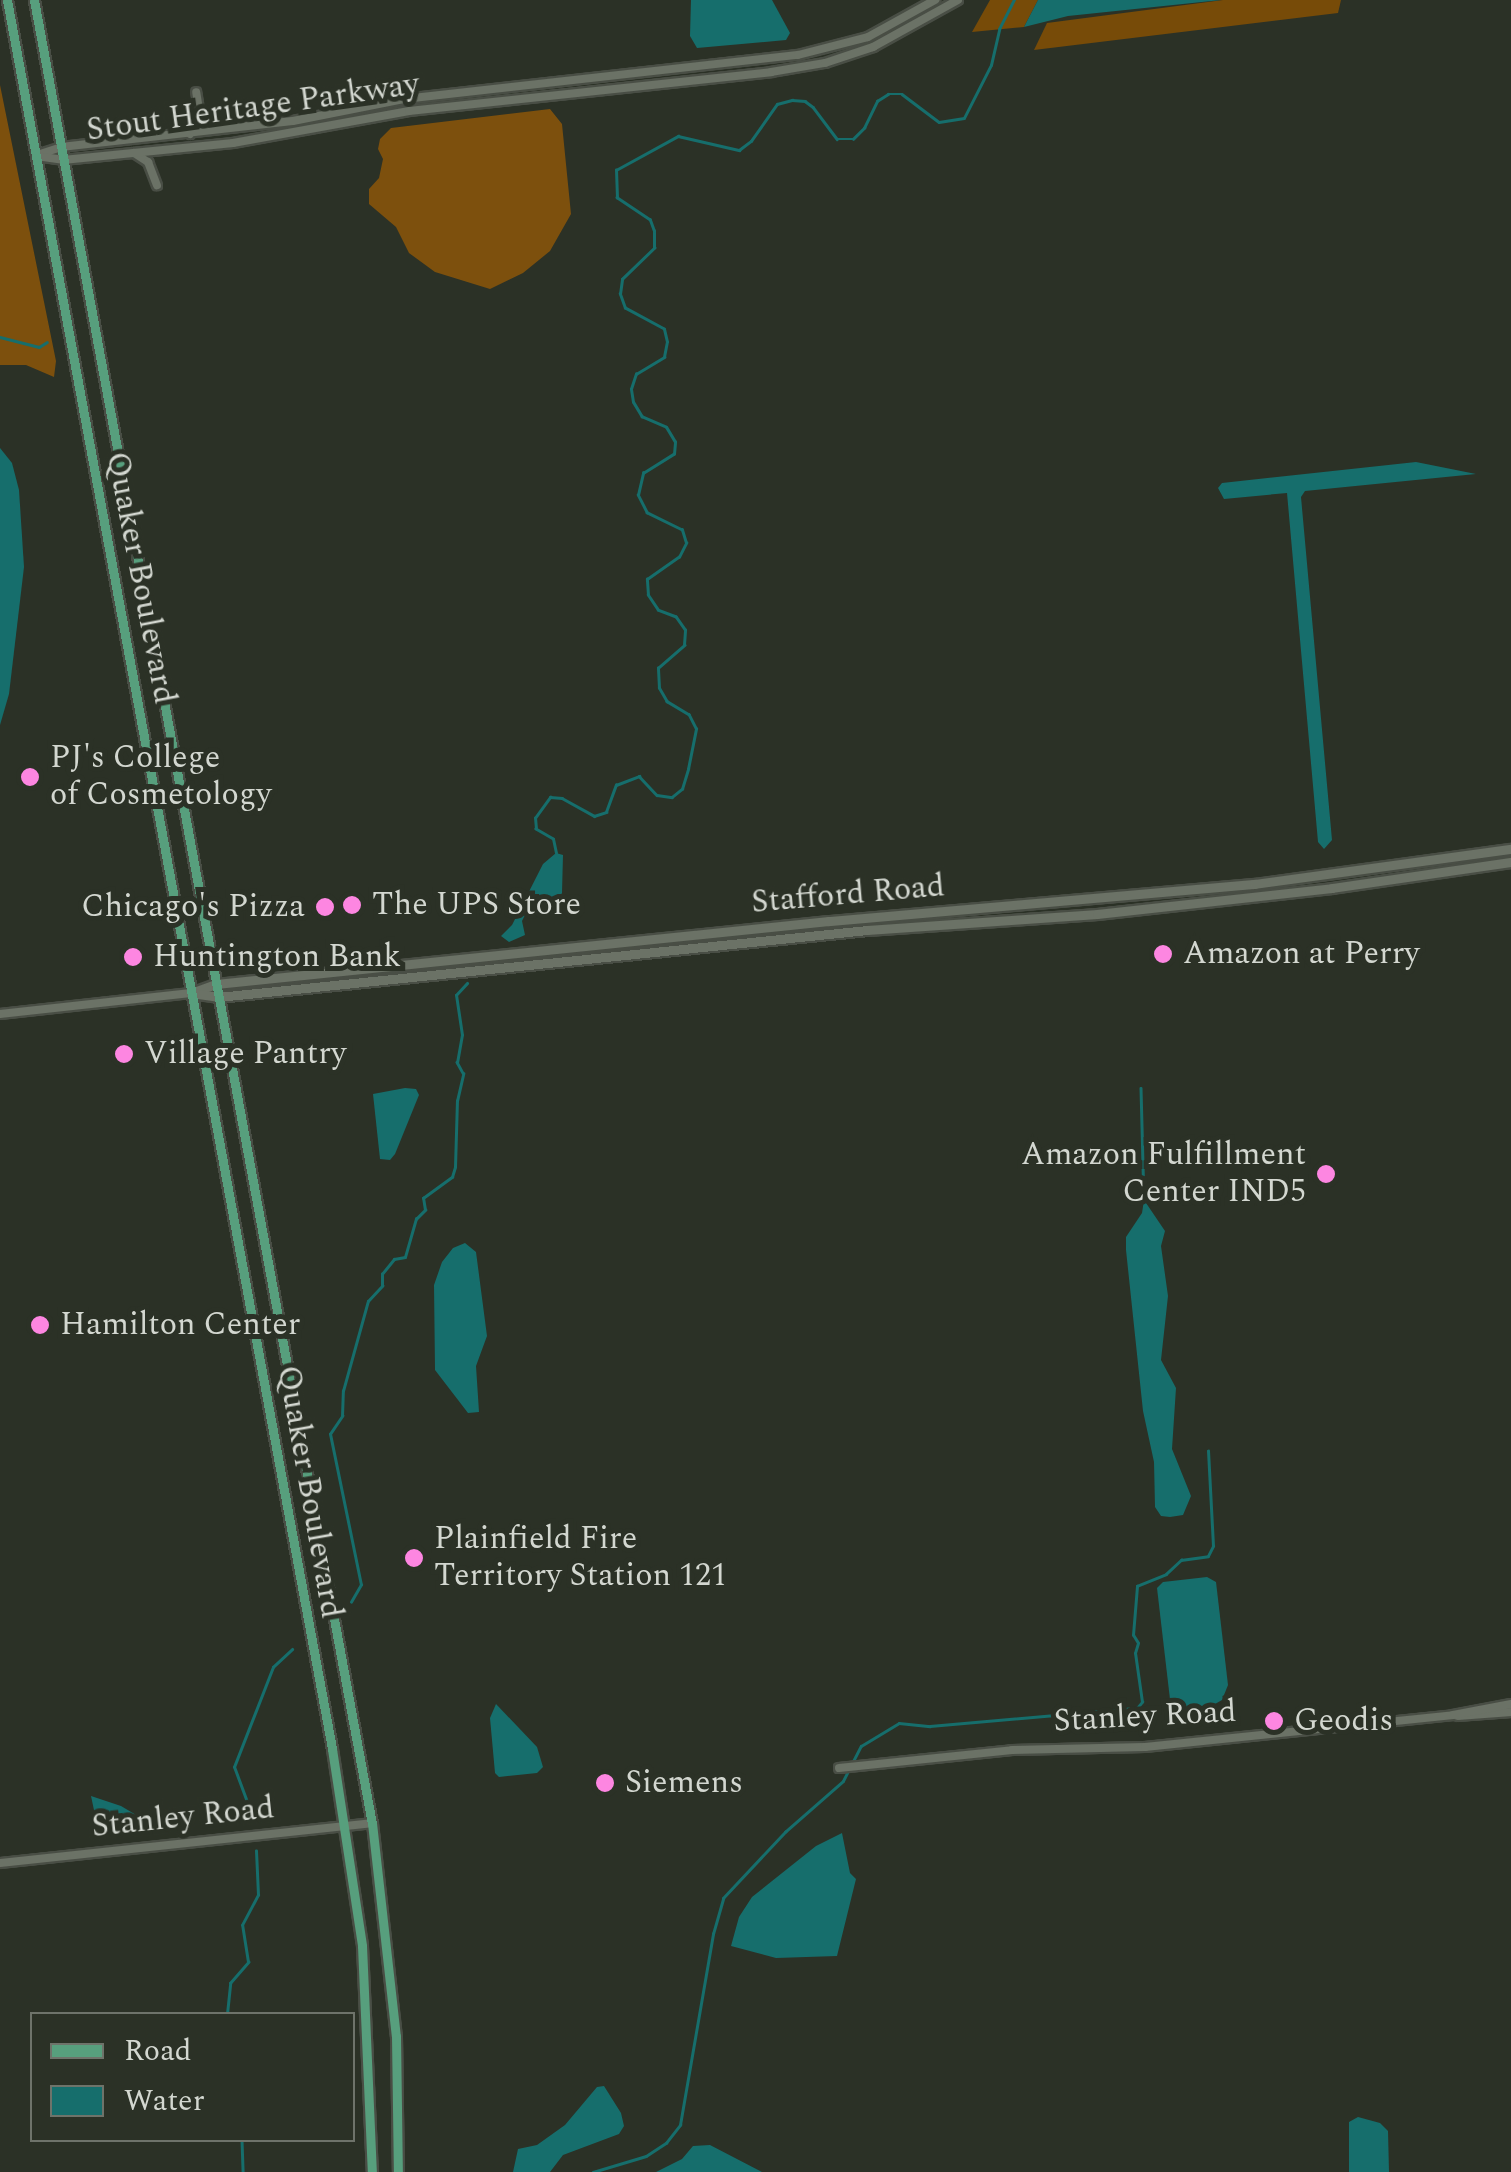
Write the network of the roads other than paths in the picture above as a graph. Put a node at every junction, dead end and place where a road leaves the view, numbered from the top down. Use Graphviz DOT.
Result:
graph roads {
  1 [pos="7,0"];
  2 [pos="34,0"];
  3 [pos="934,0"];
  4 [pos="958,0"];
  5 [pos="196,92"];
  6 [pos="190,134"];
  7 [pos="61,147"];
  8 [pos="134,152"];
  9 [pos="36,156"];
  10 [pos="63,160"];
  11 [pos="157,185"];
  12 [pos="1511,849"];
  13 [pos="1511,862"];
  14 [pos="216,984"];
  15 [pos="190,993"];
  16 [pos="218,997"];
  17 [pos="0,1014"];
  18 [pos="1511,1704"];
  19 [pos="1511,1712"];
  20 [pos="1454,1714"];
  21 [pos="839,1768"];
  22 [pos="372,1822"];
  23 [pos="344,1826"];
  24 [pos="0,1862"];
  25 [pos="372,2172"];
  26 [pos="398,2172"];
  1 -- 9 [label="main road, Quaker Boulevard"];
  2 -- 7 [label="main road, Quaker Boulevard"];
  3 -- 6 [label="street, Stout Heritage Parkway"];
  4 -- 8 [label="street, Stout Heritage Parkway"];
  5 -- 6 [label="street"];
  6 -- 7 [label="street, Stout Heritage Parkway"];
  7 -- 9 [label="street, Stout Heritage Parkway"];
  7 -- 10 [label="main road, Quaker Boulevard"];
  8 -- 10 [label="street, Stout Heritage Parkway"];
  8 -- 11 [label="street"];
  9 -- 10 [label="street, Stout Heritage Parkway"];
  9 -- 15 [label="main road, Quaker Boulevard"];
  10 -- 14 [label="main road, Quaker Boulevard"];
  12 -- 14 [label="main road, Stafford Road"];
  13 -- 16 [label="main road, Stafford Road"];
  14 -- 15 [label="main road, Stafford Road"];
  14 -- 16 [label="main road, Quaker Boulevard"];
  15 -- 16 [label="main road, Stafford Road"];
  15 -- 17 [label="street, Stafford Road"];
  15 -- 23 [label="main road, Quaker Boulevard"];
  16 -- 22 [label="main road, Quaker Boulevard"];
  18 -- 20 [label="street, Stanley Road"];
  19 -- 20 [label="street, Stanley Road"];
  20 -- 21 [label="street, Stanley Road"];
  22 -- 23 [label="street, Stanley Road"];
  22 -- 26 [label="main road, Quaker Boulevard"];
  23 -- 24 [label="street, Stanley Road"];
  23 -- 25 [label="main road, Quaker Boulevard"];
}
